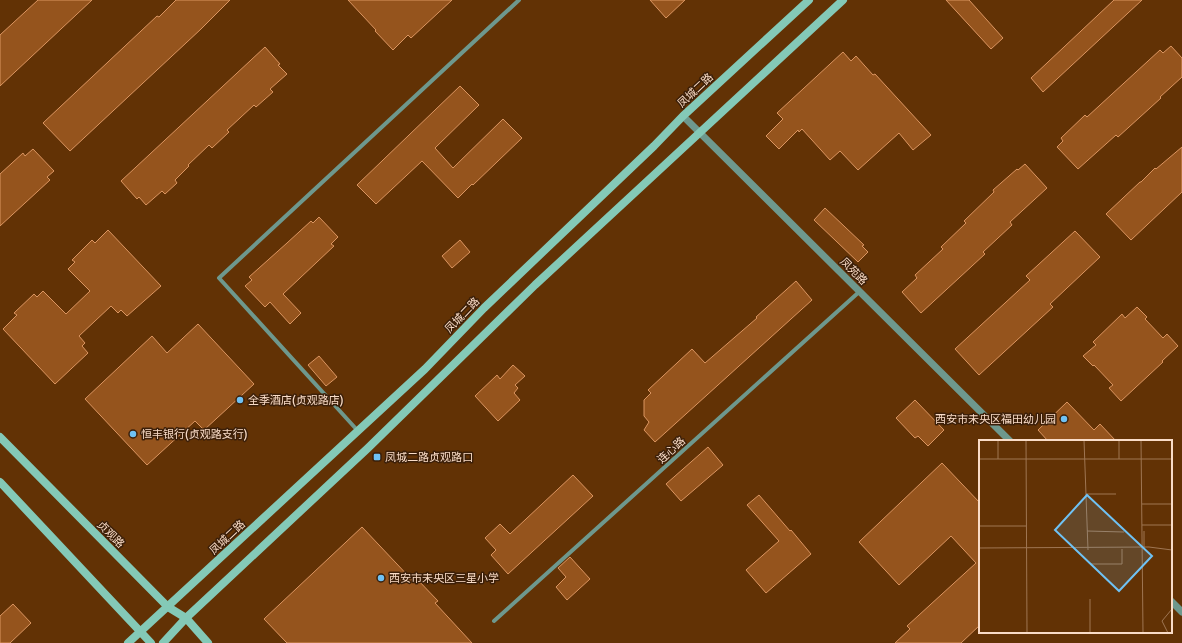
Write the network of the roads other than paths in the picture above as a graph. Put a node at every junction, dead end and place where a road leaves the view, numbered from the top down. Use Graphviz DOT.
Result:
graph roads {
  1 [pos="519,0"];
  2 [pos="809,0"];
  3 [pos="843,0"];
  4 [pos="683,116"];
  5 [pos="700,133"];
  6 [pos="859,292"];
  7 [pos="358,431"];
  8 [pos="0,437"];
  9 [pos="1009,440"];
  10 [pos="0,482"];
  11 [pos="1172,602"];
  12 [pos="168,607"];
  13 [pos="1182,612"];
  14 [pos="186,618"];
  15 [pos="494,621"];
  16 [pos="142,632"];
  17 [pos="128,643"];
  18 [pos="151,643"];
  19 [pos="163,643"];
  20 [pos="208,643"];
  1 -- 7 [label="street"];
  2 -- 4 [label="main road, 凤城二路"];
  3 -- 5 [label="main road"];
  4 -- 5 [label="street, 凤苑路"];
  4 -- 7 [label="main road, 凤城二路"];
  5 -- 6 [label="street, 凤苑路"];
  5 -- 14 [label="main road"];
  6 -- 9 [label="street, 凤苑路"];
  6 -- 15 [label="street, 连心路"];
  7 -- 12 [label="main road, 凤城二路"];
  8 -- 12 [label="main road, 贞观路"];
  10 -- 16 [label="main road"];
  11 -- 13 [label="street"];
  12 -- 14 [label="main road, 贞观路"];
  12 -- 16 [label="main road, 凤城二路"];
  14 -- 19 [label="main road"];
  14 -- 20 [label="main road, 贞观路"];
  16 -- 17 [label="main road, 凤城二路"];
  16 -- 18 [label="main road"];
}
